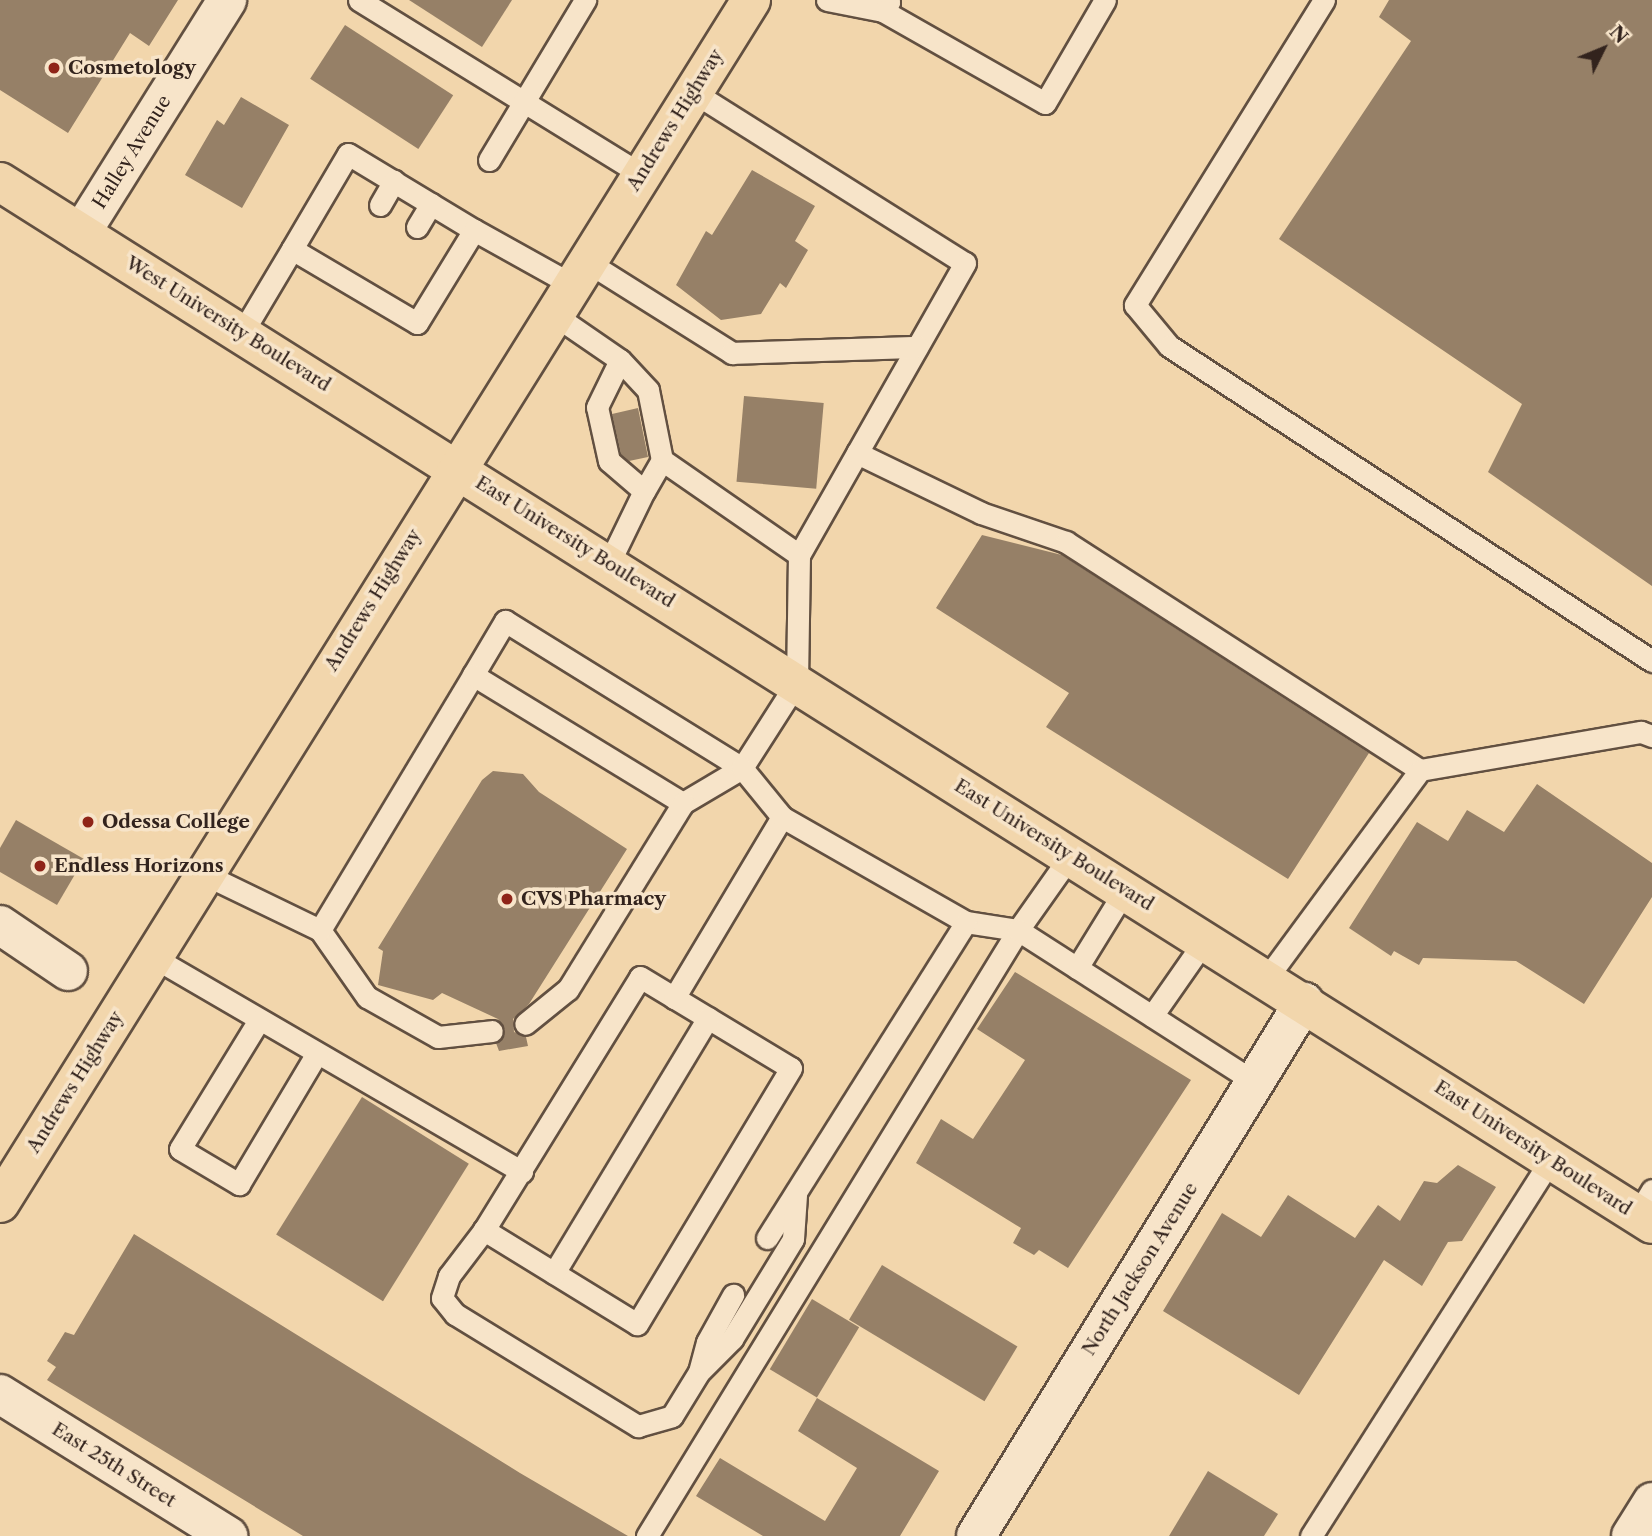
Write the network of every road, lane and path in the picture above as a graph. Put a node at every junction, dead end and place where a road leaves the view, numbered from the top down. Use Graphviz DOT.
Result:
graph roads {
  1 [pos="227,0"];
  2 [pos="359,0"];
  3 [pos="585,0"];
  4 [pos="751,0"];
  5 [pos="827,0"];
  6 [pos="1105,0"];
  7 [pos="1324,0"];
  8 [pos="887,6"];
  9 [pos="693,93"];
  10 [pos="523,102"];
  11 [pos="489,160"];
  12 [pos="641,174"];
  13 [pos="394,181"];
  14 [pos="0,182"];
  15 [pos="431,204"];
  16 [pos="380,205"];
  17 [pos="417,227"];
  18 [pos="474,230"];
  19 [pos="81,233"];
  20 [pos="292,248"];
  21 [pos="570,286"];
  22 [pos="242,333"];
  23 [pos="917,347"];
  24 [pos="620,360"];
  25 [pos="857,453"];
  26 [pos="662,460"];
  27 [pos="456,466"];
  28 [pos="644,491"];
  29 [pos="799,555"];
  30 [pos="610,563"];
  31 [pos="1652,661"];
  32 [pos="472,675"];
  33 [pos="797,682"];
  34 [pos="1652,736"];
  35 [pos="742,768"];
  36 [pos="1420,771"];
  37 [pos="682,803"];
  38 [pos="782,817"];
  39 [pos="1071,855"];
  40 [pos="204,874"];
  41 [pos="1125,890"];
  42 [pos="967,922"];
  43 [pos="0,925"];
  44 [pos="320,930"];
  45 [pos="1018,930"];
  46 [pos="1205,940"];
  47 [pos="153,957"];
  48 [pos="1077,968"];
  49 [pos="68,971"];
  50 [pos="1266,979"];
  51 [pos="674,998"];
  52 [pos="1304,1002"];
  53 [pos="1152,1016"];
  54 [pos="708,1018"];
  55 [pos="259,1020"];
  56 [pos="525,1024"];
  57 [pos="492,1031"];
  58 [pos="317,1053"];
  59 [pos="1255,1082"];
  60 [pos="1551,1159"];
  61 [pos="522,1171"];
  62 [pos="796,1195"];
  63 [pos="0,1203"];
  64 [pos="1647,1210"];
  65 [pos="485,1230"];
  66 [pos="767,1238"];
  67 [pos="554,1273"];
  68 [pos="733,1295"];
  69 [pos="699,1372"];
  70 [pos="0,1394"];
  71 [pos="1652,1502"];
  72 [pos="228,1536"];
  73 [pos="647,1536"];
  74 [pos="976,1536"];
  75 [pos="1311,1536"];
  76 [pos="1631,1536"];
  1 -- 19 [label="street, Halley Avenue"];
  2 -- 10 [label="lane"];
  3 -- 10 [label="lane"];
  4 -- 9 [label="main road, Andrews Highway"];
  5 -- 8 [label="lane"];
  6 -- 8 [label="lane"];
  7 -- 31 [label="lane"];
  9 -- 12 [label="main road, Andrews Highway"];
  9 -- 23 [label="lane"];
  10 -- 11 [label="lane"];
  10 -- 12 [label="lane"];
  12 -- 21 [label="main road, Andrews Highway"];
  13 -- 15 [label="lane"];
  13 -- 16 [label="lane"];
  13 -- 20 [label="lane"];
  14 -- 19 [label="main road, West University Boulevard"];
  15 -- 17 [label="lane"];
  15 -- 18 [label="lane"];
  18 -- 20 [label="lane"];
  18 -- 21 [label="lane"];
  19 -- 22 [label="main road, West University Boulevard"];
  20 -- 22 [label="lane"];
  21 -- 23 [label="lane"];
  21 -- 24 [label="lane"];
  21 -- 27 [label="main road, Andrews Highway"];
  22 -- 27 [label="main road, West University Boulevard"];
  23 -- 25 [label="lane"];
  24 -- 26 [label="lane"];
  24 -- 28 [label="lane"];
  25 -- 29 [label="lane"];
  25 -- 36 [label="lane"];
  26 -- 28 [label="lane"];
  26 -- 29 [label="lane"];
  27 -- 30 [label="main road, East University Boulevard"];
  27 -- 40 [label="main road, Andrews Highway"];
  28 -- 30 [label="lane"];
  29 -- 33 [label="lane"];
  30 -- 33 [label="main road, East University Boulevard"];
  32 -- 35 [label="lane"];
  32 -- 37 [label="lane"];
  32 -- 44 [label="lane"];
  33 -- 35 [label="lane"];
  33 -- 39 [label="main road, East University Boulevard"];
  34 -- 36 [label="lane"];
  35 -- 37 [label="lane"];
  35 -- 38 [label="lane"];
  36 -- 50 [label="lane"];
  37 -- 56 [label="lane"];
  38 -- 42 [label="lane"];
  38 -- 51 [label="lane"];
  39 -- 41 [label="main road, East University Boulevard"];
  39 -- 45 [label="lane"];
  40 -- 44 [label="lane"];
  40 -- 47 [label="main road, Andrews Highway"];
  41 -- 46 [label="main road, East University Boulevard"];
  41 -- 48 [label="lane"];
  42 -- 45 [label="lane"];
  42 -- 62 [label="lane"];
  43 -- 49 [label="street"];
  44 -- 57 [label="lane"];
  45 -- 48 [label="lane"];
  45 -- 73 [label="lane"];
  46 -- 50 [label="main road, East University Boulevard"];
  46 -- 53 [label="lane"];
  47 -- 55 [label="lane"];
  47 -- 63 [label="main road, Andrews Highway"];
  48 -- 53 [label="lane"];
  50 -- 52 [label="main road, East University Boulevard"];
  51 -- 54 [label="lane"];
  51 -- 61 [label="lane"];
  52 -- 59 [label="street, North Jackson Avenue"];
  52 -- 60 [label="main road, East University Boulevard"];
  53 -- 59 [label="lane"];
  54 -- 67 [label="lane"];
  54 -- 67 [label="lane"];
  55 -- 58 [label="lane"];
  55 -- 58 [label="lane"];
  58 -- 61 [label="lane"];
  59 -- 74 [label="street, North Jackson Avenue"];
  60 -- 64 [label="main road, East University Boulevard"];
  60 -- 75 [label="lane"];
  61 -- 65 [label="lane"];
  62 -- 66 [label="lane"];
  62 -- 69 [label="lane"];
  65 -- 67 [label="lane"];
  65 -- 69 [label="lane"];
  68 -- 69 [label="lane"];
  70 -- 72 [label="street, East 25th Street"];
  71 -- 76 [label="street"];
}
